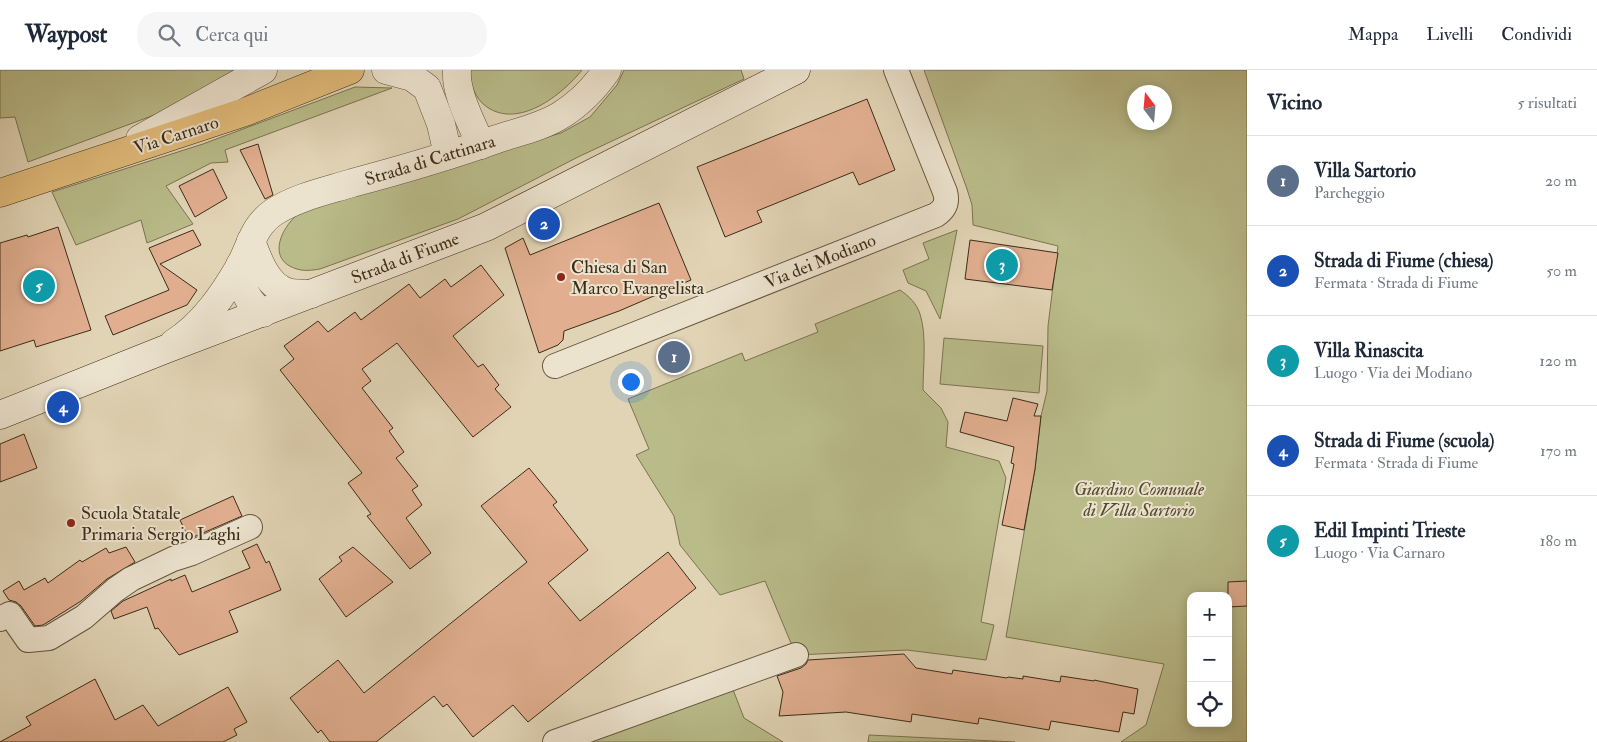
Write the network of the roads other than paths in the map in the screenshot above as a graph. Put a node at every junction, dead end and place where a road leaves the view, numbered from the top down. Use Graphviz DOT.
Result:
graph roads {
  1 [pos="263,70"];
  2 [pos="350,70"];
  3 [pos="386,70"];
  4 [pos="456,70"];
  5 [pos="606,70"];
  6 [pos="796,70"];
  7 [pos="896,70"];
  8 [pos="481,145"];
  9 [pos="448,155"];
  10 [pos="86,166"];
  11 [pos="0,193"];
  12 [pos="250,266"];
  13 [pos="310,294"];
  14 [pos="263,313"];
  15 [pos="166,349"];
  16 [pos="555,366"];
  17 [pos="0,415"];
  18 [pos="250,527"];
  19 [pos="0,619"];
  20 [pos="796,655"];
  21 [pos="555,742"];
  1 -- 10 [label="street"];
  2 -- 10 [label="main road, Via Carnaro"];
  3 -- 9 [label="street"];
  4 -- 8 [label="street"];
  5 -- 8 [label="street, Strada di Cattinara"];
  6 -- 13 [label="street, Strada di Fiume"];
  7 -- 16 [label="street, Via dei Modiano"];
  8 -- 9 [label="street, Strada di Cattinara"];
  9 -- 12 [label="street, Strada di Cattinara"];
  10 -- 11 [label="main road, Via Carnaro"];
  12 -- 13 [label="street"];
  12 -- 14 [label="street"];
  12 -- 15 [label="street"];
  13 -- 14 [label="street, Strada di Fiume"];
  14 -- 15 [label="street, Strada di Fiume"];
  15 -- 17 [label="street, Strada di Fiume"];
  18 -- 19 [label="street"];
  20 -- 21 [label="street"];
}
